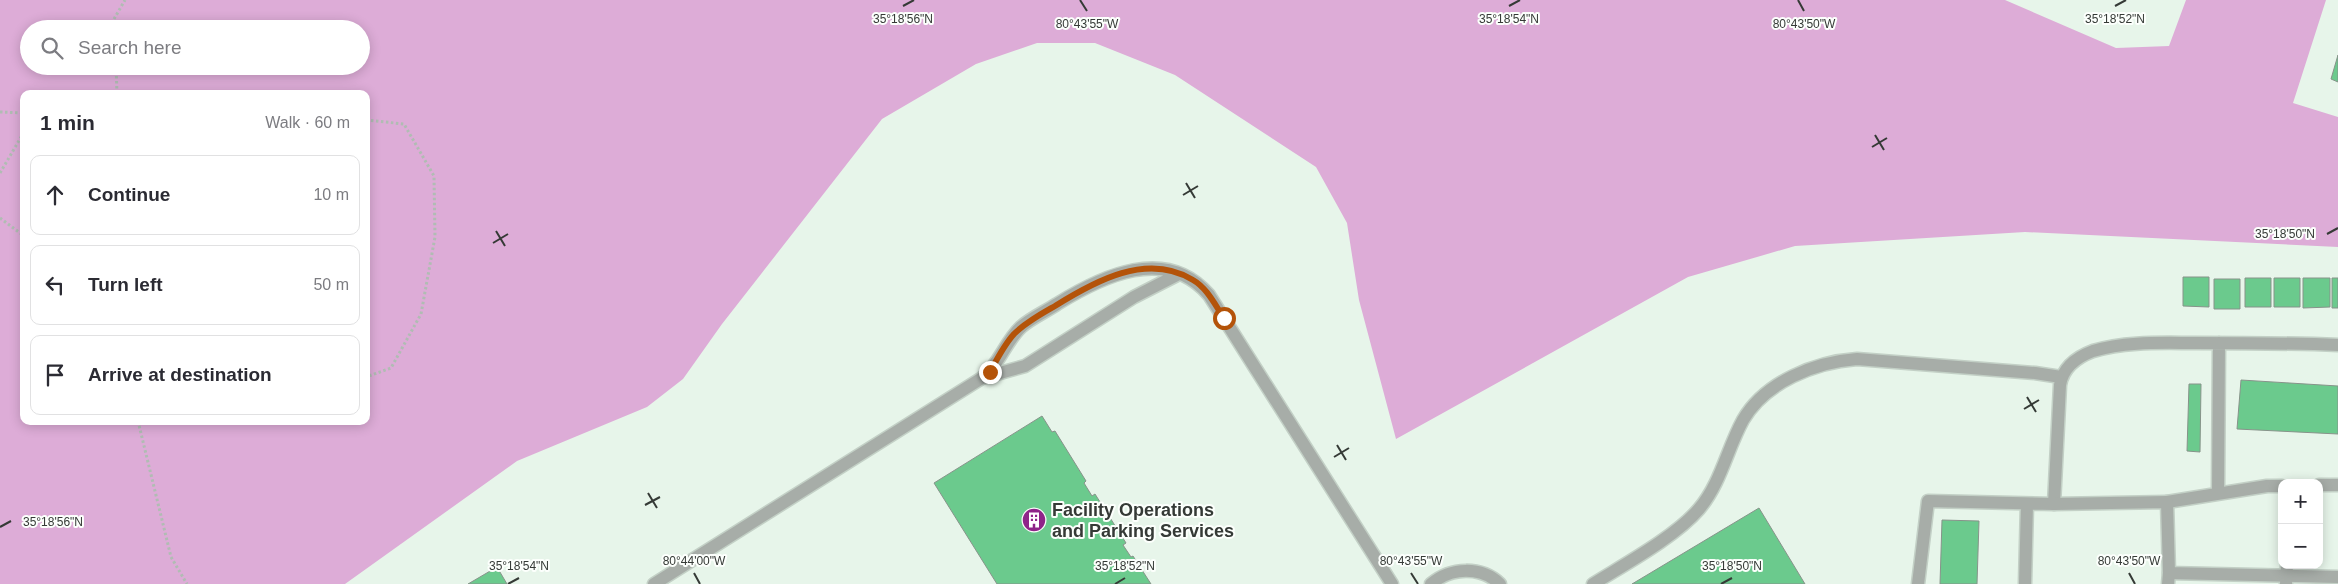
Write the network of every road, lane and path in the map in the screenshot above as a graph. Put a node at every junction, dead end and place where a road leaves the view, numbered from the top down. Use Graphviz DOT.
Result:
graph roads {
  1 [pos="125,0"];
  2 [pos="114,20"];
  3 [pos="116,75"];
  4 [pos="117,90"];
  5 [pos="0,112"];
  6 [pos="20,113"];
  7 [pos="370,120"];
  8 [pos="20,139"];
  9 [pos="0,173"];
  10 [pos="0,218"];
  11 [pos="20,233"];
  12 [pos="1179,274"];
  13 [pos="2219,343"];
  14 [pos="2338,345"];
  15 [pos="370,376"];
  16 [pos="2061,377"];
  17 [pos="982,378"];
  18 [pos="139,425"];
  19 [pos="2323,485"];
  20 [pos="2338,485"];
  21 [pos="2278,486"];
  22 [pos="2218,494"];
  23 [pos="2167,502"];
  24 [pos="2027,504"];
  25 [pos="2054,504"];
  26 [pos="2286,575"];
  27 [pos="2338,577"];
  28 [pos="2168,579"];
  29 [pos="187,584"];
  30 [pos="654,584"];
  31 [pos="1392,584"];
  32 [pos="1432,584"];
  33 [pos="1500,584"];
  34 [pos="1593,584"];
  35 [pos="1918,584"];
  36 [pos="2025,584"];
  1 -- 2 [label="path"];
  3 -- 4 [label="path"];
  5 -- 6 [label="path"];
  7 -- 15 [label="path"];
  8 -- 9 [label="path"];
  10 -- 11 [label="path"];
  12 -- 17 [label="street"];
  12 -- 17 [label="street"];
  12 -- 31 [label="street"];
  13 -- 14 [label="street"];
  13 -- 16 [label="street"];
  13 -- 22 [label="street"];
  16 -- 25 [label="street"];
  16 -- 34 [label="street"];
  17 -- 30 [label="street"];
  18 -- 29 [label="path"];
  19 -- 20 [label="street"];
  21 -- 22 [label="street"];
  22 -- 23 [label="street"];
  23 -- 25 [label="street"];
  23 -- 28 [label="street"];
  24 -- 25 [label="street"];
  24 -- 35 [label="street"];
  24 -- 36 [label="street"];
  26 -- 27 [label="street"];
  26 -- 28 [label="street"];
  32 -- 33 [label="street"];
}
